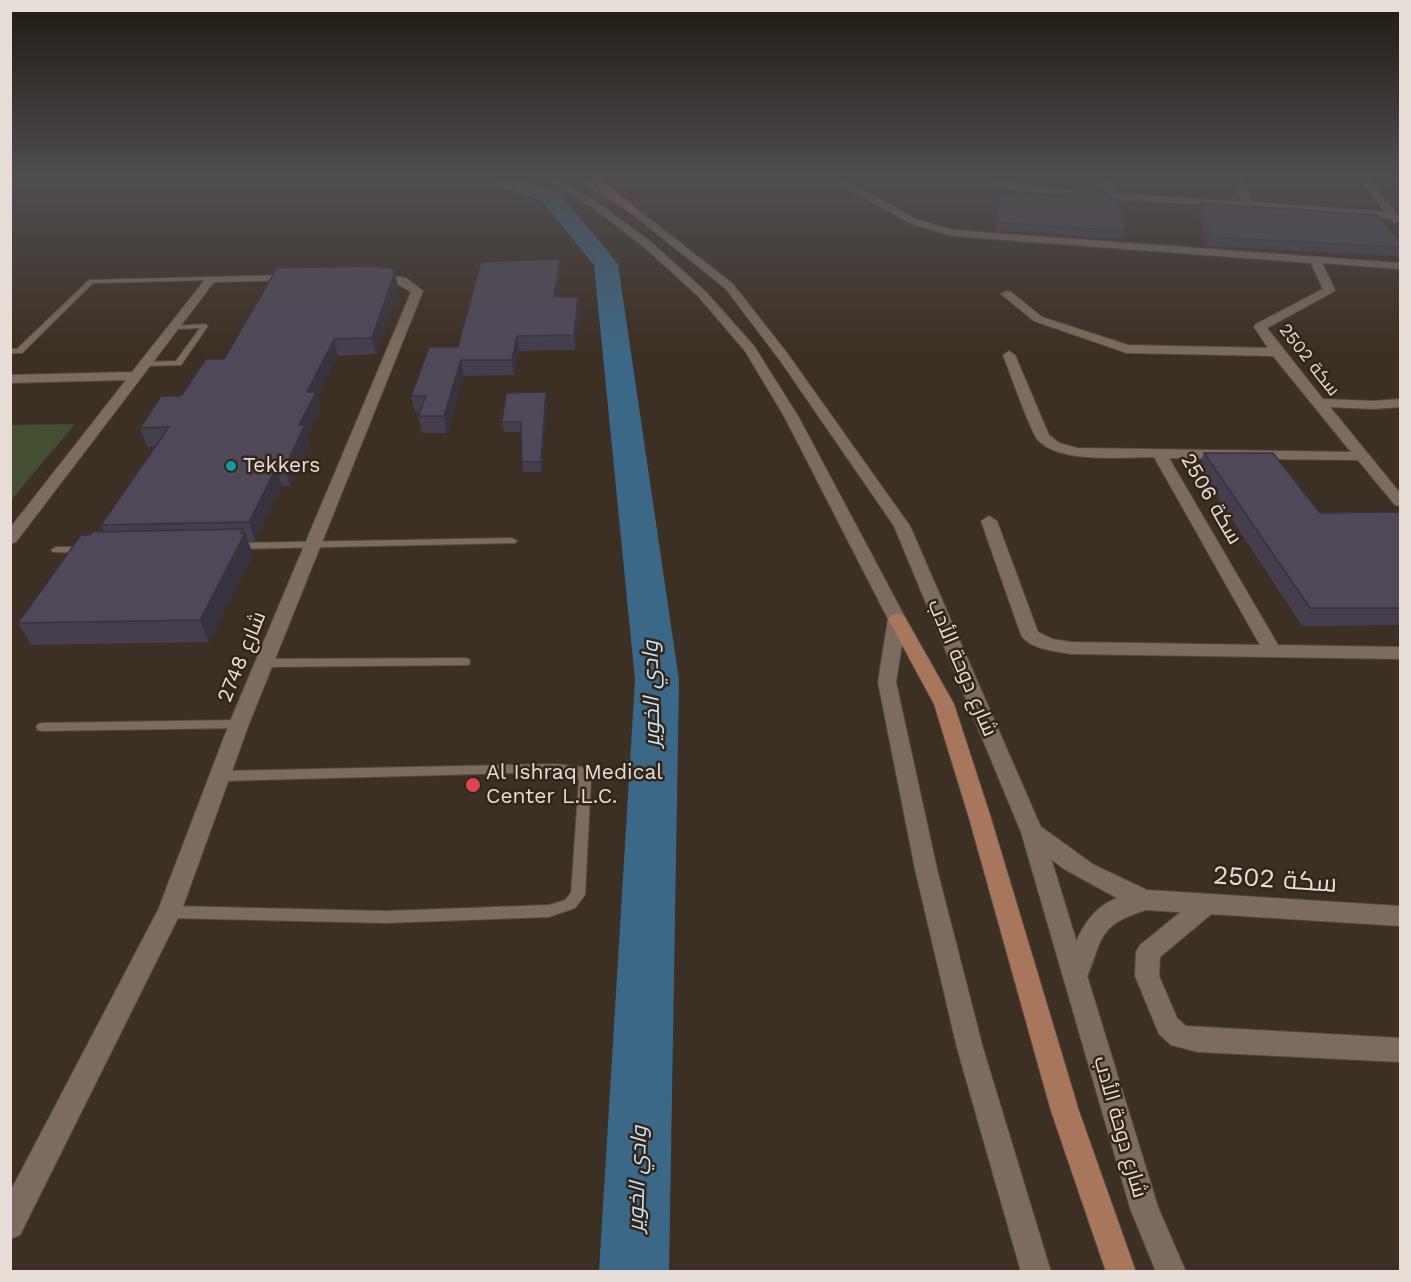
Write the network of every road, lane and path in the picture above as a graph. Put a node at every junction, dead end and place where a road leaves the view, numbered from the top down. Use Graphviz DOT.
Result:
graph roads {
  1 [pos="636,237"];
  2 [pos="669,237"];
  3 [pos="1003,237"];
  4 [pos="1315,260"];
  5 [pos="1401,266"];
  6 [pos="349,276"];
  7 [pos="315,277"];
  8 [pos="211,279"];
  9 [pos="1007,294"];
  10 [pos="176,327"];
  11 [pos="10,351"];
  12 [pos="1277,352"];
  13 [pos="1009,355"];
  14 [pos="147,364"];
  15 [pos="136,376"];
  16 [pos="10,379"];
  17 [pos="1320,403"];
  18 [pos="1401,403"];
  19 [pos="1159,453"];
  20 [pos="1362,456"];
  21 [pos="1401,502"];
  22 [pos="988,521"];
  23 [pos="10,538"];
  24 [pos="512,541"];
  25 [pos="313,544"];
  26 [pos="220,546"];
  27 [pos="91,549"];
  28 [pos="56,550"];
  29 [pos="897,620"];
  30 [pos="1272,650"];
  31 [pos="1401,653"];
  32 [pos="465,662"];
  33 [pos="264,663"];
  34 [pos="239,724"];
  35 [pos="42,728"];
  36 [pos="220,776"];
  37 [pos="1032,832"];
  38 [pos="1146,900"];
  39 [pos="1208,904"];
  40 [pos="169,912"];
  41 [pos="1401,916"];
  42 [pos="1076,974"];
  43 [pos="1401,1050"];
  44 [pos="10,1225"];
  45 [pos="1036,1272"];
  46 [pos="1121,1272"];
  47 [pos="1171,1272"];
  1 -- 29 [label="street, شارع دوحة الأدب"];
  2 -- 37 [label="street, شارع دوحة الأدب"];
  3 -- 4 [label="street"];
  4 -- 5 [label="street"];
  4 -- 12 [label="street, 2502 سكة"];
  6 -- 25 [label="street, شارع 2748"];
  7 -- 8 [label="street"];
  8 -- 10 [label="street"];
  8 -- 11 [label="lane"];
  9 -- 12 [label="street"];
  10 -- 14 [label="street"];
  10 -- 14 [label="lane"];
  12 -- 17 [label="street, 2502 سكة"];
  13 -- 19 [label="street"];
  14 -- 15 [label="street"];
  15 -- 16 [label="street"];
  15 -- 23 [label="street"];
  17 -- 18 [label="street"];
  17 -- 20 [label="street, 2502 سكة"];
  19 -- 20 [label="street, سكة 2506"];
  19 -- 30 [label="street, سكة 2506"];
  20 -- 21 [label="street, 2502 سكة"];
  22 -- 30 [label="street"];
  24 -- 25 [label="lane"];
  25 -- 26 [label="lane"];
  25 -- 33 [label="street, شارع 2748"];
  27 -- 28 [label="lane"];
  29 -- 45 [label="street, شارع دوحة الأدب"];
  29 -- 46 [label="main road"];
  30 -- 31 [label="street"];
  32 -- 33 [label="lane"];
  33 -- 34 [label="street, شارع 2748"];
  34 -- 35 [label="lane"];
  34 -- 36 [label="street, شارع 2748"];
  36 -- 40 [label="street, شارع 2748"];
  36 -- 40 [label="lane"];
  37 -- 38 [label="street"];
  37 -- 42 [label="street, شارع دوحة الأدب"];
  38 -- 39 [label="street, سكة 2502"];
  38 -- 42 [label="street"];
  39 -- 41 [label="street, سكة 2502"];
  39 -- 43 [label="street"];
  40 -- 44 [label="street, شارع 2748"];
  42 -- 47 [label="street, شارع دوحة الأدب"];
}
